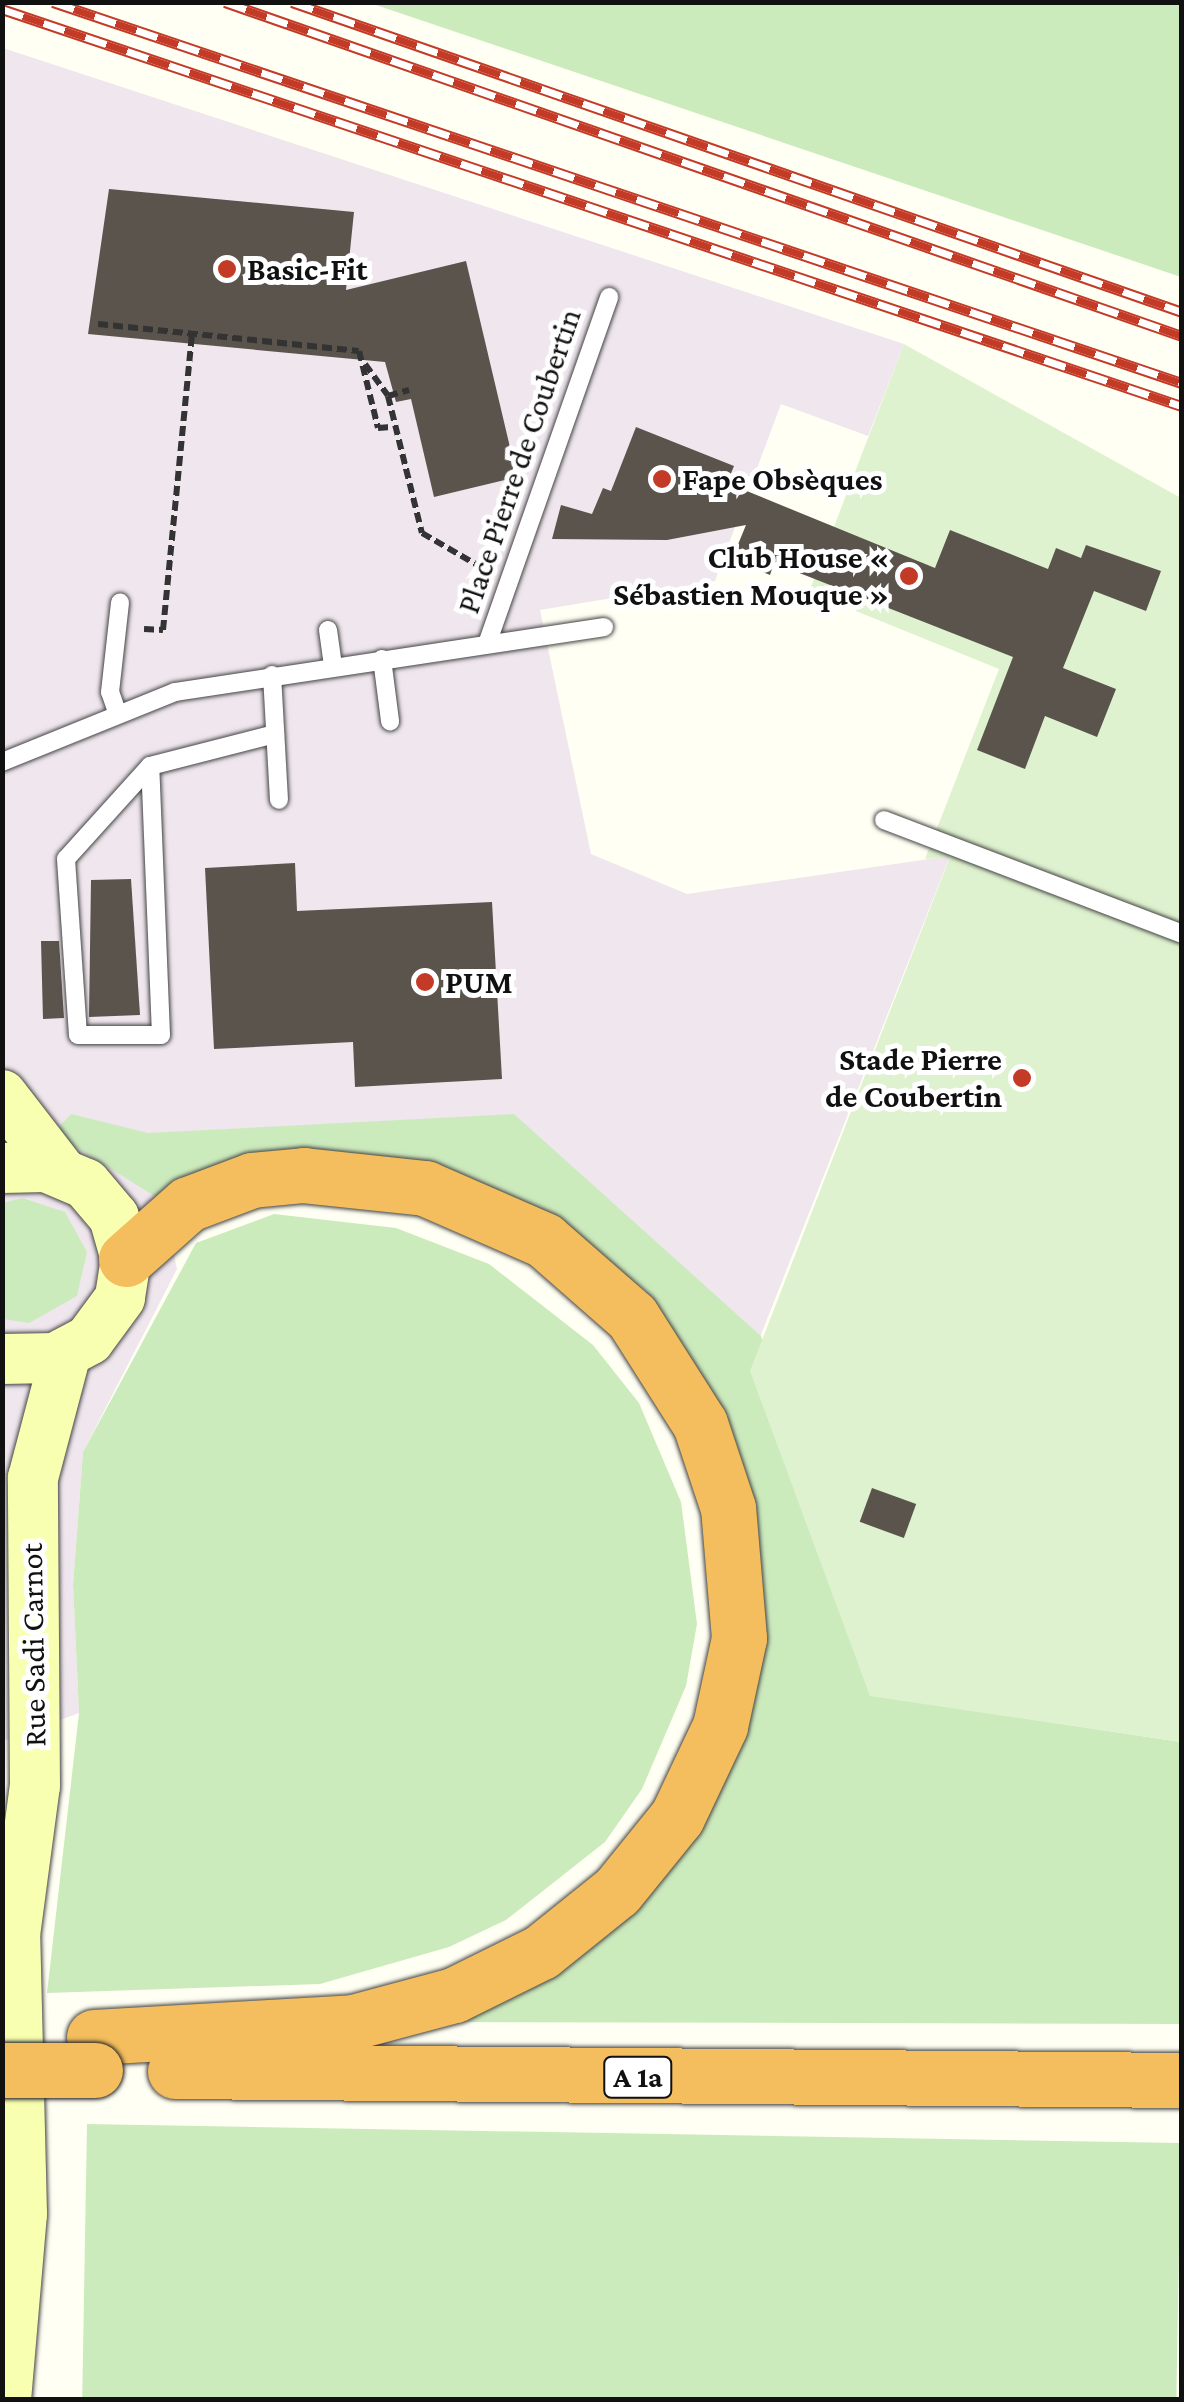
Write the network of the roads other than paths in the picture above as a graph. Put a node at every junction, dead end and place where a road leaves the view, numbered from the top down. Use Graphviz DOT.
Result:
graph roads {
  1 [pos="609,298"];
  2 [pos="120,602"];
  3 [pos="604,627"];
  4 [pos="328,630"];
  5 [pos="487,644"];
  6 [pos="382,659"];
  7 [pos="333,666"];
  8 [pos="272,674"];
  9 [pos="117,712"];
  10 [pos="390,721"];
  11 [pos="275,734"];
  12 [pos="2,762"];
  13 [pos="150,766"];
  14 [pos="279,800"];
  15 [pos="884,820"];
  16 [pos="1182,934"];
  17 [pos="2,1094"];
  18 [pos="2,1168"];
  19 [pos="60,1170"];
  20 [pos="126,1259"];
  21 [pos="66,1354"];
  22 [pos="2,1358"];
  23 [pos="6,1997"];
  24 [pos="94,2053"];
  25 [pos="2,2070"];
  26 [pos="1182,2080"];
  27 [pos="6,2400"];
  1 -- 5 [label="lane, Place Pierre de Coubertin"];
  2 -- 9 [label="lane"];
  3 -- 5 [label="lane, Place Pierre de Coubertin"];
  4 -- 7 [label="lane"];
  5 -- 6 [label="lane, Place Pierre de Coubertin"];
  6 -- 7 [label="lane, Place Pierre de Coubertin"];
  6 -- 10 [label="lane"];
  7 -- 8 [label="lane, Place Pierre de Coubertin"];
  8 -- 9 [label="lane, Place Pierre de Coubertin"];
  8 -- 11 [label="lane"];
  9 -- 12 [label="lane, Place Pierre de Coubertin"];
  11 -- 13 [label="lane"];
  11 -- 14 [label="lane"];
  13 -- 13 [label="lane"];
  15 -- 16 [label="lane"];
  17 -- 19 [label="main road"];
  18 -- 19 [label="main road"];
  19 -- 20 [label="main road"];
  20 -- 21 [label="main road"];
  20 -- 24 [label="highway"];
  21 -- 22 [label="main road"];
  21 -- 23 [label="main road, Rue Sadi Carnot"];
  23 -- 24 [label="highway"];
  23 -- 27 [label="main road, Rue Sadi Carnot"];
  24 -- 25 [label="highway, A 1a, bridge"];
  24 -- 26 [label="highway, A 1a"];
}
